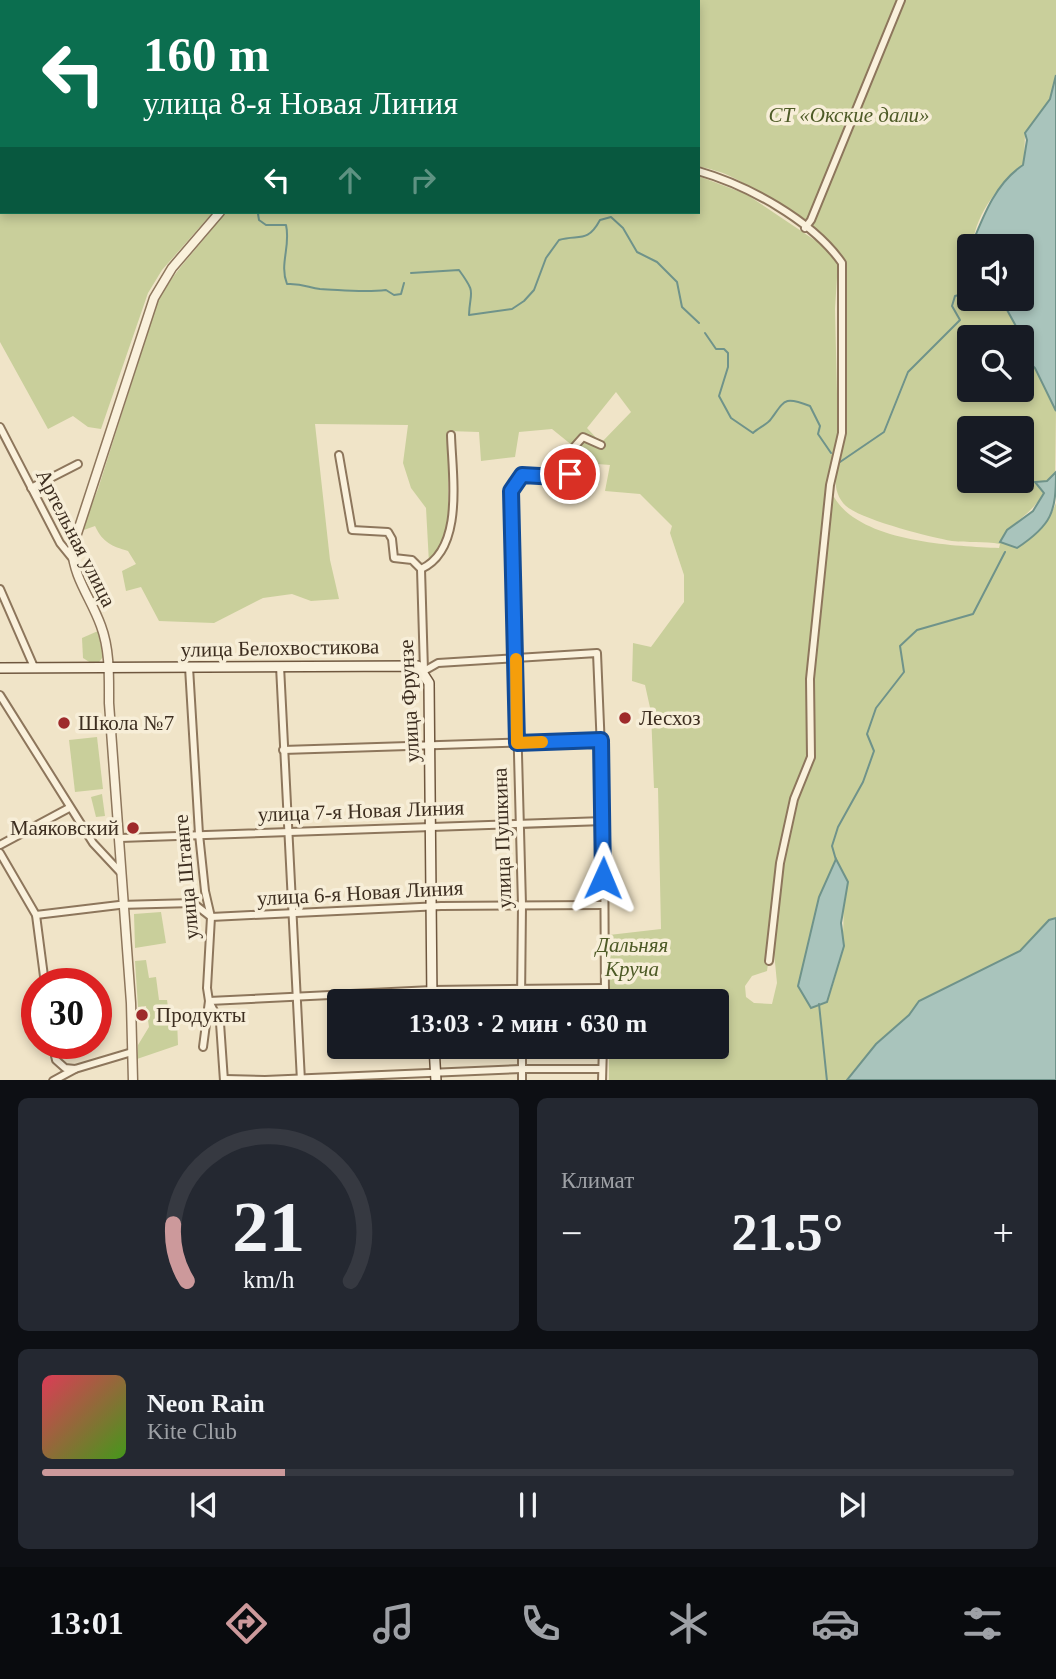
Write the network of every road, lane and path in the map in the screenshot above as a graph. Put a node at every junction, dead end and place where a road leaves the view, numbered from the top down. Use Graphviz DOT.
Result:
graph roads {
  1 [pos="901,0"];
  2 [pos="700,172"];
  3 [pos="218,214"];
  4 [pos="805,228"];
  5 [pos="0,427"];
  6 [pos="451,435"];
  7 [pos="601,445"];
  8 [pos="339,455"];
  9 [pos="78,464"];
  10 [pos="32,488"];
  11 [pos="73,559"];
  12 [pos="422,569"];
  13 [pos="0,589"];
  14 [pos="516,660"];
  15 [pos="280,666"];
  16 [pos="34,667"];
  17 [pos="189,667"];
  18 [pos="0,668"];
  19 [pos="109,668"];
  20 [pos="424,671"];
  21 [pos="0,695"];
  22 [pos="601,740"];
  23 [pos="517,743"];
  24 [pos="430,746"];
  25 [pos="284,750"];
  26 [pos="69,808"];
  27 [pos="604,821"];
  28 [pos="518,824"];
  29 [pos="431,826"];
  30 [pos="286,830"];
  31 [pos="199,834"];
  32 [pos="120,838"];
  33 [pos="0,845"];
  34 [pos="0,853"];
  35 [pos="121,873"];
  36 [pos="124,904"];
  37 [pos="522,905"];
  38 [pos="603,905"];
  39 [pos="432,907"];
  40 [pos="36,915"];
  41 [pos="291,915"];
  42 [pos="211,917"];
  43 [pos="769,961"];
  44 [pos="43,968"];
  45 [pos="605,988"];
  46 [pos="432,989"];
  47 [pos="521,989"];
  48 [pos="563,989"];
  49 [pos="327,995"];
  50 [pos="294,996"];
  51 [pos="209,1001"];
  52 [pos="203,1047"];
  53 [pos="132,1052"];
  54 [pos="56,1059"];
  55 [pos="435,1059"];
  56 [pos="522,1059"];
  57 [pos="602,1059"];
  58 [pos="75,1069"];
  59 [pos="522,1069"];
  60 [pos="602,1069"];
  61 [pos="436,1077"];
  62 [pos="301,1079"];
  63 [pos="53,1080"];
  64 [pos="133,1080"];
  65 [pos="225,1080"];
  66 [pos="522,1080"];
  67 [pos="602,1080"];
  1 -- 4 [label="street"];
  2 -- 4 [label="street"];
  3 -- 11 [label="street"];
  4 -- 43 [label="street"];
  5 -- 10 [label="street, Артельная улица"];
  6 -- 12 [label="street"];
  7 -- 14 [label="street, улица Пушкина"];
  8 -- 12 [label="street"];
  9 -- 10 [label="street"];
  10 -- 11 [label="street, Артельная улица"];
  11 -- 19 [label="street, Артельная улица"];
  12 -- 20 [label="street, улица Фрунзе"];
  13 -- 16 [label="street"];
  14 -- 20 [label="street, улица Белохвостикова"];
  14 -- 22 [label="street, улица Белохвостикова"];
  14 -- 23 [label="street, улица Пушкина"];
  15 -- 17 [label="main road, улица Белохвостикова"];
  15 -- 20 [label="main road, улица Белохвостикова"];
  15 -- 25 [label="street"];
  16 -- 18 [label="main road, улица Белохвостикова"];
  16 -- 19 [label="main road, улица Белохвостикова"];
  17 -- 19 [label="main road, улица Белохвостикова"];
  17 -- 31 [label="street, улица Штанге"];
  19 -- 32 [label="street, Артельная улица"];
  20 -- 24 [label="main road, улица Фрунзе"];
  21 -- 26 [label="street"];
  22 -- 23 [label="street"];
  22 -- 27 [label="street"];
  23 -- 24 [label="street"];
  23 -- 28 [label="street, улица Пушкина"];
  24 -- 25 [label="street"];
  24 -- 29 [label="main road, улица Фрунзе"];
  25 -- 30 [label="street"];
  26 -- 33 [label="street"];
  26 -- 35 [label="street"];
  27 -- 28 [label="street, улица 7-я Новая Линия"];
  27 -- 38 [label="street"];
  28 -- 29 [label="street, улица 7-я Новая Линия"];
  28 -- 37 [label="street, улица Пушкина"];
  29 -- 30 [label="street, улица 7-я Новая Линия"];
  29 -- 39 [label="main road, улица Фрунзе"];
  30 -- 31 [label="street, улица 7-я Новая Линия"];
  30 -- 41 [label="street"];
  31 -- 32 [label="street, улица 7-я Новая Линия"];
  31 -- 42 [label="street, улица Штанге"];
  32 -- 35 [label="street, Артельная улица"];
  34 -- 40 [label="street"];
  35 -- 36 [label="street, Артельная улица"];
  36 -- 40 [label="street, улица 6-я Новая Линия"];
  36 -- 42 [label="street, улица 6-я Новая Линия"];
  36 -- 53 [label="street, Артельная улица"];
  37 -- 38 [label="street, улица 6-я Новая Линия"];
  37 -- 39 [label="street, улица 6-я Новая Линия"];
  37 -- 47 [label="street, улица Пушкина"];
  38 -- 45 [label="street"];
  39 -- 41 [label="street, улица 6-я Новая Линия"];
  39 -- 46 [label="main road, улица Фрунзе"];
  40 -- 44 [label="street"];
  41 -- 42 [label="street, улица 6-я Новая Линия"];
  41 -- 50 [label="street"];
  42 -- 51 [label="street, улица Штанге"];
  45 -- 48 [label="street"];
  49 -- 50 [label="street"];
  50 -- 51 [label="street"];
  50 -- 62 [label="street"];
  51 -- 52 [label="street"];
  51 -- 65 [label="street, улица Штанге"];
  53 -- 58 [label="street"];
  53 -- 64 [label="street, Артельная улица"];
  54 -- 58 [label="street"];
  55 -- 61 [label="main road"];
  56 -- 59 [label="street"];
  57 -- 60 [label="street"];
  58 -- 63 [label="street"];
  59 -- 60 [label="street"];
  59 -- 61 [label="street"];
  59 -- 66 [label="street"];
  60 -- 67 [label="street"];
  61 -- 62 [label="street"];
  62 -- 65 [label="street"];
}
